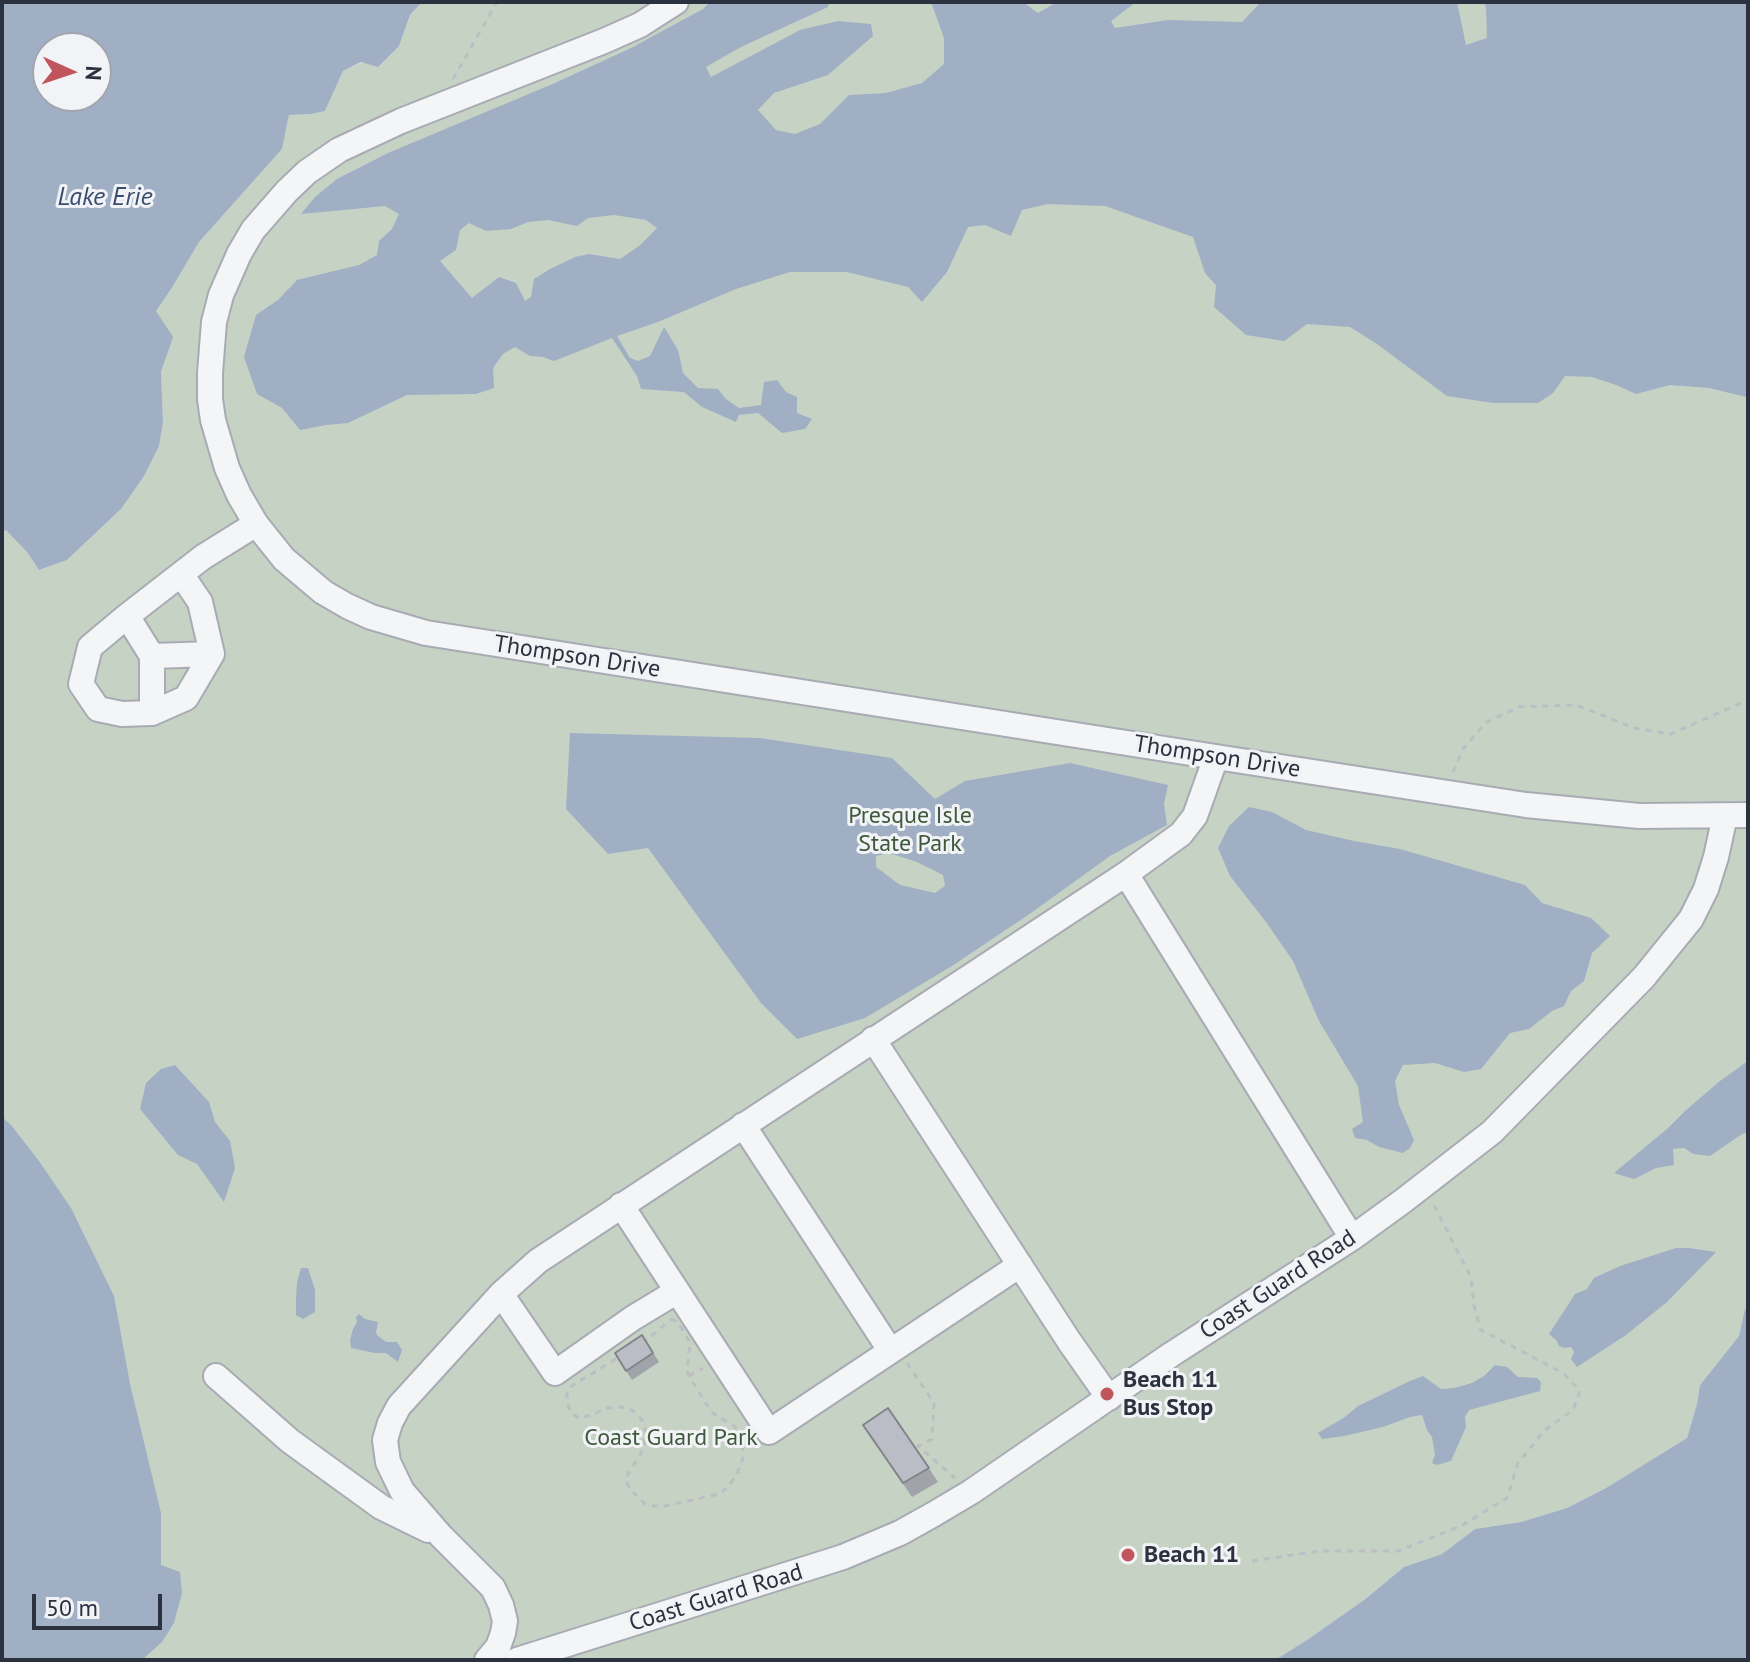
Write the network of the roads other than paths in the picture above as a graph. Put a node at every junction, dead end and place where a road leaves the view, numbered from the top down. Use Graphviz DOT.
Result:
graph roads {
  1 [pos="676,2"];
  2 [pos="256,524"];
  3 [pos="181,574"];
  4 [pos="127,616"];
  5 [pos="212,654"];
  6 [pos="152,656"];
  7 [pos="152,713"];
  8 [pos="1216,757"];
  9 [pos="1736,815"];
  10 [pos="1126,874"];
  11 [pos="873,1039"];
  12 [pos="743,1125"];
  13 [pos="621,1205"];
  14 [pos="1352,1238"];
  15 [pos="1020,1265"];
  16 [pos="676,1292"];
  17 [pos="501,1294"];
  18 [pos="893,1348"];
  19 [pos="216,1376"];
  20 [pos="1109,1398"];
  21 [pos="441,1536"];
  22 [pos="487,1660"];
  23 [pos="517,1660"];
  1 -- 2 [label="street, Thompson Drive"];
  2 -- 3 [label="street"];
  2 -- 8 [label="street, Thompson Drive"];
  3 -- 4 [label="street"];
  3 -- 5 [label="street"];
  4 -- 6 [label="street"];
  4 -- 7 [label="street"];
  5 -- 6 [label="street"];
  5 -- 7 [label="street"];
  6 -- 7 [label="street"];
  8 -- 9 [label="street, Thompson Drive"];
  8 -- 10 [label="street"];
  9 -- 14 [label="street, Coast Guard Road"];
  10 -- 11 [label="street"];
  10 -- 14 [label="street"];
  11 -- 12 [label="street"];
  11 -- 15 [label="street"];
  12 -- 13 [label="street"];
  12 -- 18 [label="street"];
  13 -- 16 [label="street"];
  13 -- 17 [label="street"];
  14 -- 20 [label="street, Coast Guard Road"];
  15 -- 18 [label="street"];
  15 -- 20 [label="street"];
  16 -- 17 [label="street"];
  16 -- 18 [label="street"];
  17 -- 21 [label="street"];
  19 -- 21 [label="street"];
  20 -- 23 [label="street, Coast Guard Road"];
  21 -- 22 [label="street"];
}
